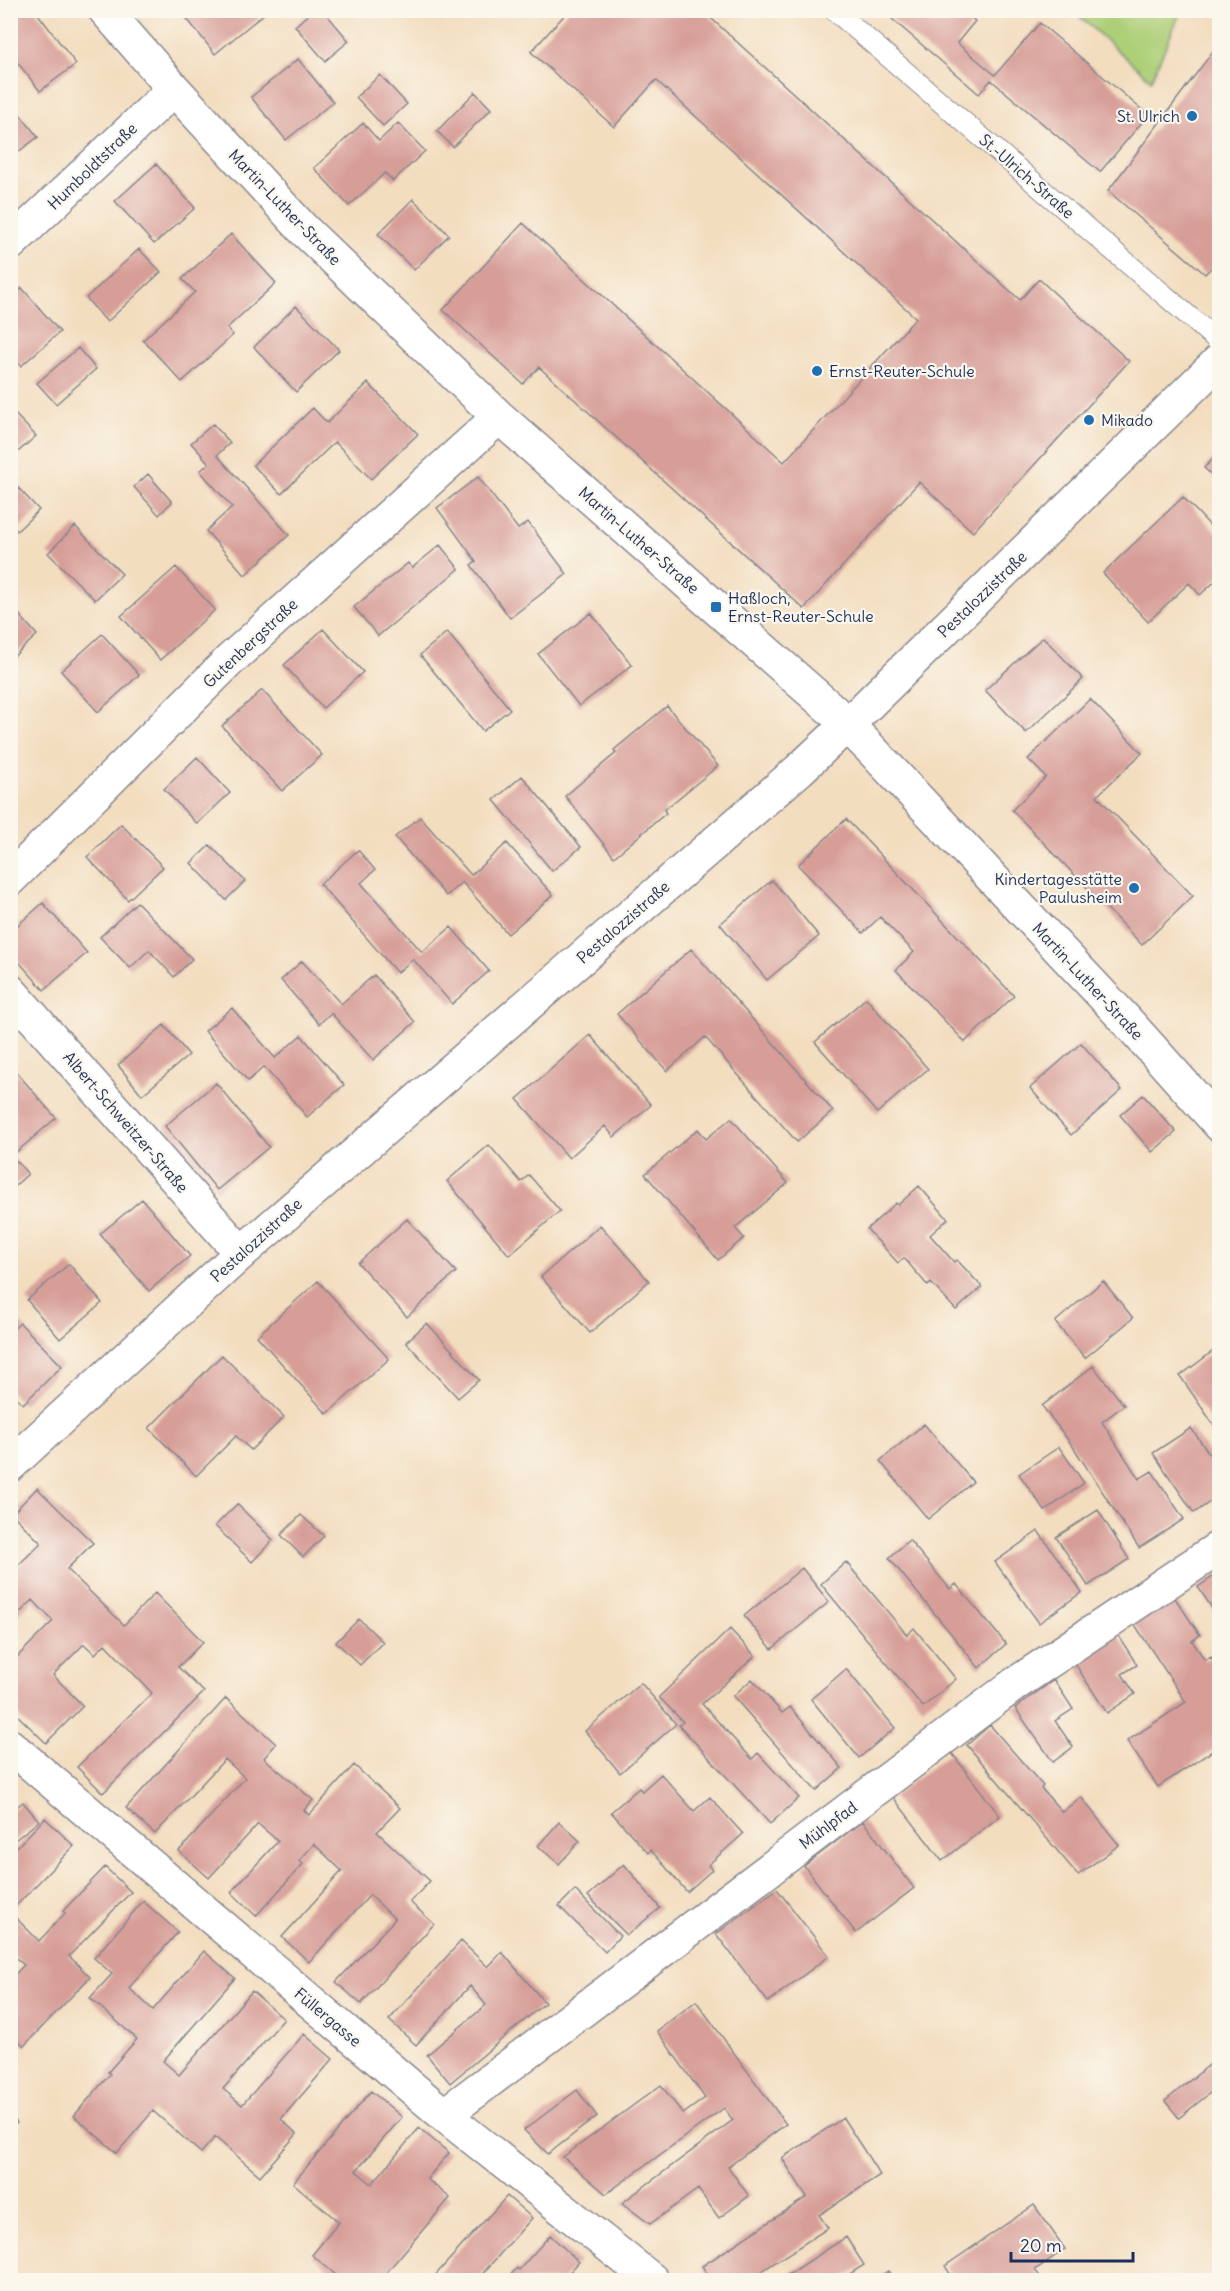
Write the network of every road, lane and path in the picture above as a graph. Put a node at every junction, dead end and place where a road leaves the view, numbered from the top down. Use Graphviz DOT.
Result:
graph roads {
  1 [pos="105,10"];
  2 [pos="834,10"];
  3 [pos="174,89"];
  4 [pos="10,244"];
  5 [pos="1220,343"];
  6 [pos="1220,360"];
  7 [pos="499,417"];
  8 [pos="847,725"];
  9 [pos="10,879"];
  10 [pos="10,991"];
  11 [pos="1220,1125"];
  12 [pos="241,1252"];
  13 [pos="10,1465"];
  14 [pos="1220,1547"];
  15 [pos="10,1746"];
  16 [pos="444,2115"];
  17 [pos="652,2280"];
  1 -- 3 [label="street, Martin-Luther-Straße"];
  2 -- 5 [label="lane, St.-Ulrich-Straße"];
  3 -- 4 [label="street, Humboldtstraße"];
  3 -- 7 [label="street, Martin-Luther-Straße"];
  6 -- 8 [label="street, Pestalozzistraße"];
  7 -- 8 [label="street, Martin-Luther-Straße"];
  7 -- 9 [label="street, Gutenbergstraße"];
  8 -- 11 [label="street, Martin-Luther-Straße"];
  8 -- 12 [label="street, Pestalozzistraße"];
  10 -- 12 [label="street, Albert-Schweitzer-Straße"];
  12 -- 13 [label="street, Pestalozzistraße"];
  14 -- 16 [label="street, Mühlpfad"];
  15 -- 16 [label="street, Füllergasse"];
  16 -- 17 [label="street, Füllergasse"];
}
